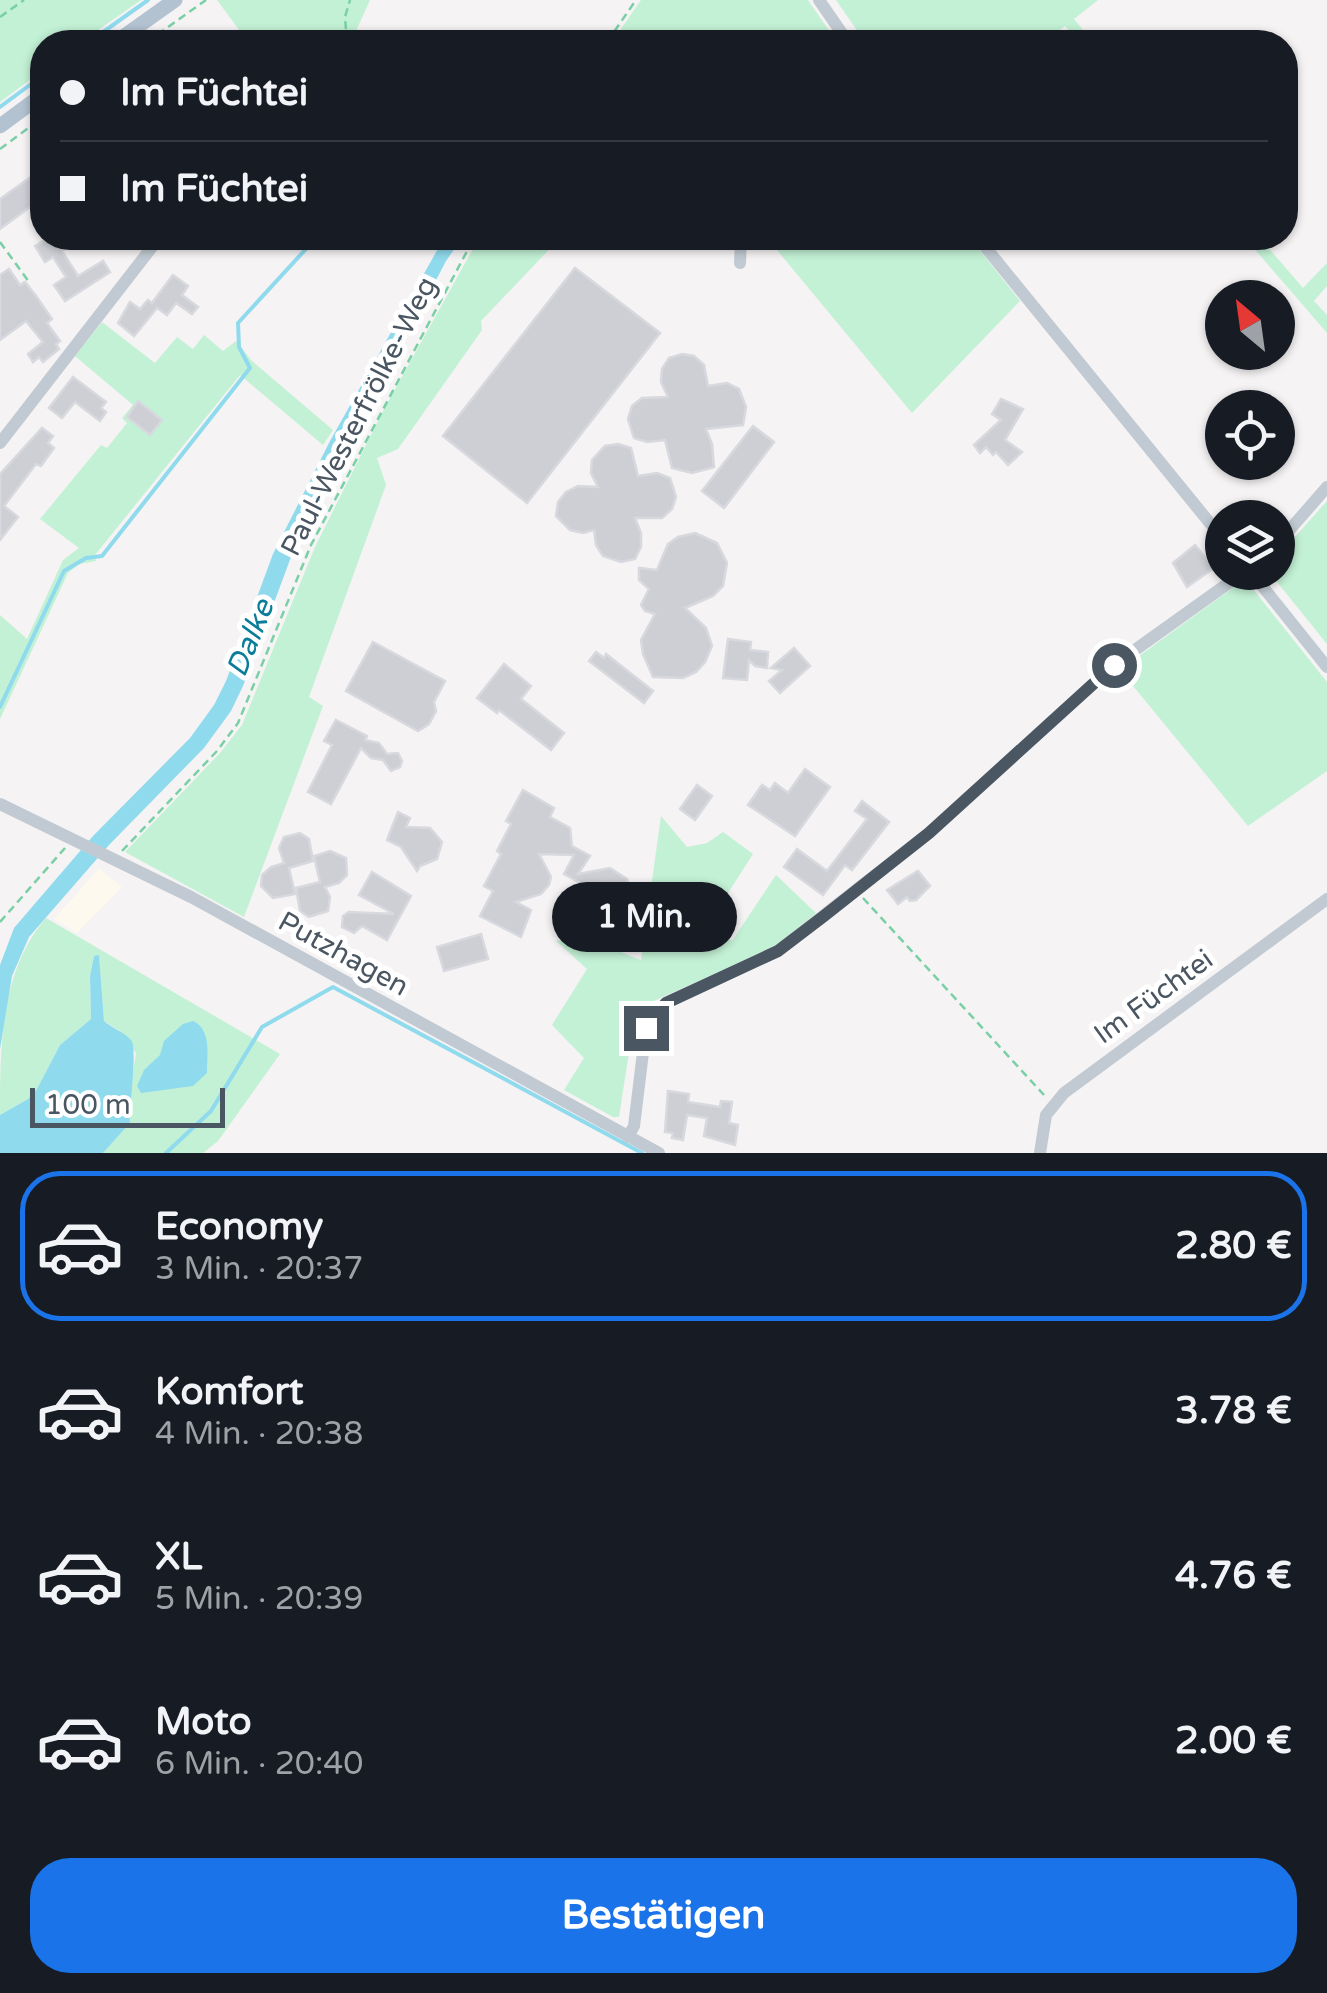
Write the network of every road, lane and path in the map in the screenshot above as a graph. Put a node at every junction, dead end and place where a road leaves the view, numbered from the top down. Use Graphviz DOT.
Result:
graph roads {
  1 [pos="24,0"];
  2 [pos="175,0"];
  3 [pos="206,0"];
  4 [pos="350,0"];
  5 [pos="636,0"];
  6 [pos="819,0"];
  7 [pos="0,17"];
  8 [pos="133,30"];
  9 [pos="164,30"];
  10 [pos="346,30"];
  11 [pos="615,30"];
  12 [pos="840,30"];
  13 [pos="30,104"];
  14 [pos="0,126"];
  15 [pos="30,127"];
  16 [pos="0,149"];
  17 [pos="0,242"];
  18 [pos="150,250"];
  19 [pos="468,250"];
  20 [pos="741,250"];
  21 [pos="988,250"];
  22 [pos="740,263"];
  23 [pos="29,282"];
  24 [pos="0,443"];
  25 [pos="1327,487"];
  26 [pos="1205,517"];
  27 [pos="1295,524"];
  28 [pos="1222,590"];
  29 [pos="1263,590"];
  30 [pos="1327,666"];
  31 [pos="0,804"];
  32 [pos="76,841"];
  33 [pos="112,857"];
  34 [pos="856,890"];
  35 [pos="1327,899"];
  36 [pos="0,922"];
  37 [pos="1053,1104"];
  38 [pos="628,1137"];
  39 [pos="659,1153"];
  40 [pos="1040,1153"];
  1 -- 7 [label="path"];
  2 -- 8 [label="main road"];
  3 -- 9 [label="path"];
  4 -- 10 [label="path"];
  5 -- 11 [label="path"];
  6 -- 12 [label="street"];
  13 -- 14 [label="main road"];
  15 -- 16 [label="path"];
  17 -- 23 [label="path"];
  18 -- 24 [label="street"];
  19 -- 33 [label="path, Paul-Westerfrölke-Weg"];
  20 -- 22 [label="street"];
  21 -- 26 [label="street"];
  25 -- 27 [label="street"];
  28 -- 34 [label="street"];
  29 -- 30 [label="street"];
  31 -- 32 [label="street, Putzhagen"];
  32 -- 33 [label="street, Putzhagen"];
  32 -- 36 [label="path"];
  33 -- 38 [label="street, Putzhagen"];
  34 -- 37 [label="path"];
  34 -- 38 [label="street"];
  35 -- 37 [label="street, Im Füchtei"];
  37 -- 40 [label="street"];
  38 -- 39 [label="street, Putzhagen"];
}
